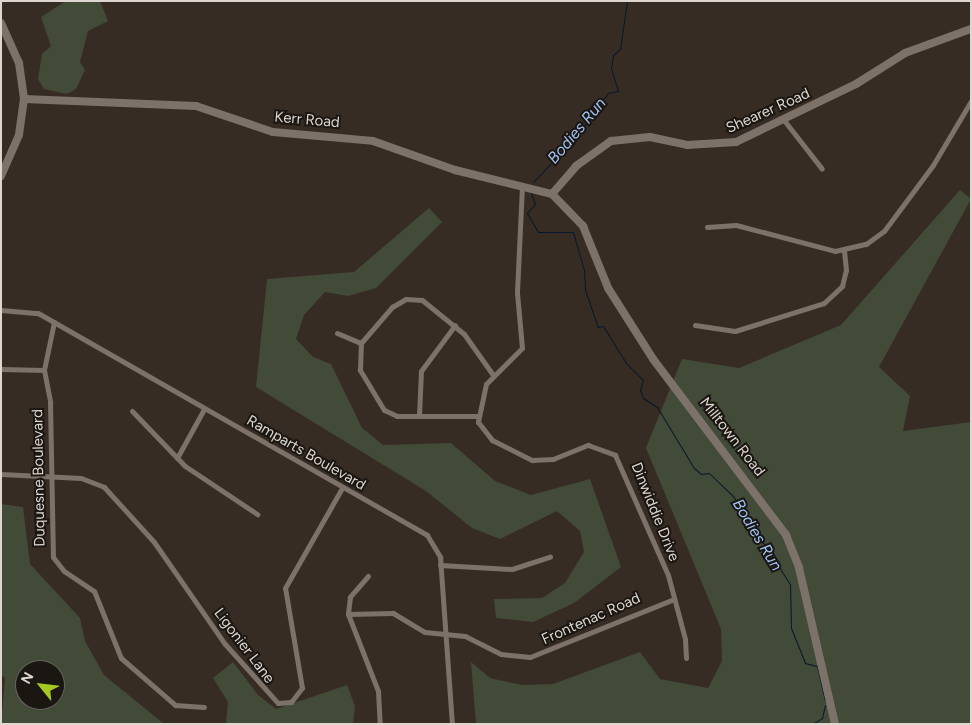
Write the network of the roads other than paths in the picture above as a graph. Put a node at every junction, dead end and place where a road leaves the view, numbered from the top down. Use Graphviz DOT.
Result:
graph roads {
  1 [pos="1,23"];
  2 [pos="971,29"];
  3 [pos="24,99"];
  4 [pos="971,101"];
  5 [pos="783,119"];
  6 [pos="822,169"];
  7 [pos="1,176"];
  8 [pos="522,186"];
  9 [pos="552,194"];
  10 [pos="707,227"];
  11 [pos="844,251"];
  12 [pos="1,310"];
  13 [pos="54,322"];
  14 [pos="455,325"];
  15 [pos="695,325"];
  16 [pos="337,333"];
  17 [pos="361,343"];
  18 [pos="1,369"];
  19 [pos="44,370"];
  20 [pos="494,375"];
  21 [pos="204,409"];
  22 [pos="132,411"];
  23 [pos="419,416"];
  24 [pos="478,416"];
  25 [pos="176,458"];
  26 [pos="1,474"];
  27 [pos="51,477"];
  28 [pos="342,488"];
  29 [pos="257,514"];
  30 [pos="550,557"];
  31 [pos="440,565"];
  32 [pos="368,576"];
  33 [pos="674,599"];
  34 [pos="348,614"];
  35 [pos="446,634"];
  36 [pos="686,658"];
  37 [pos="204,707"];
  38 [pos="380,724"];
  39 [pos="452,724"];
  40 [pos="835,724"];
  1 -- 3 [label="street"];
  2 -- 5 [label="street, Shearer Road"];
  3 -- 7 [label="street"];
  3 -- 8 [label="street, Kerr Road"];
  4 -- 11 [label="street"];
  5 -- 6 [label="street"];
  5 -- 9 [label="street, Shearer Road"];
  8 -- 9 [label="street, Kerr Road"];
  8 -- 20 [label="street"];
  9 -- 40 [label="street, Milltown Road"];
  10 -- 11 [label="street"];
  11 -- 15 [label="street"];
  12 -- 13 [label="street, Ramparts Boulevard"];
  13 -- 19 [label="street, Duquesne Boulevard"];
  13 -- 21 [label="street, Ramparts Boulevard"];
  14 -- 17 [label="street"];
  14 -- 20 [label="street"];
  14 -- 23 [label="street"];
  16 -- 17 [label="street"];
  17 -- 23 [label="street"];
  18 -- 19 [label="street"];
  19 -- 27 [label="street, Duquesne Boulevard"];
  20 -- 24 [label="street"];
  21 -- 25 [label="street"];
  21 -- 28 [label="street, Ramparts Boulevard"];
  22 -- 25 [label="street"];
  23 -- 24 [label="street"];
  24 -- 33 [label="street, Dinwiddie Drive"];
  25 -- 29 [label="street"];
  26 -- 27 [label="street, Ligonier Lane"];
  27 -- 28 [label="street, Ligonier Lane"];
  27 -- 37 [label="street, Duquesne Boulevard"];
  28 -- 31 [label="street, Ramparts Boulevard"];
  30 -- 31 [label="street"];
  31 -- 35 [label="street, Ramparts Boulevard"];
  32 -- 34 [label="street"];
  33 -- 35 [label="street, Frontenac Road"];
  33 -- 36 [label="street, Dinwiddie Drive"];
  34 -- 35 [label="street, Frontenac Road"];
  34 -- 38 [label="street"];
  35 -- 39 [label="street, Ramparts Boulevard"];
}
